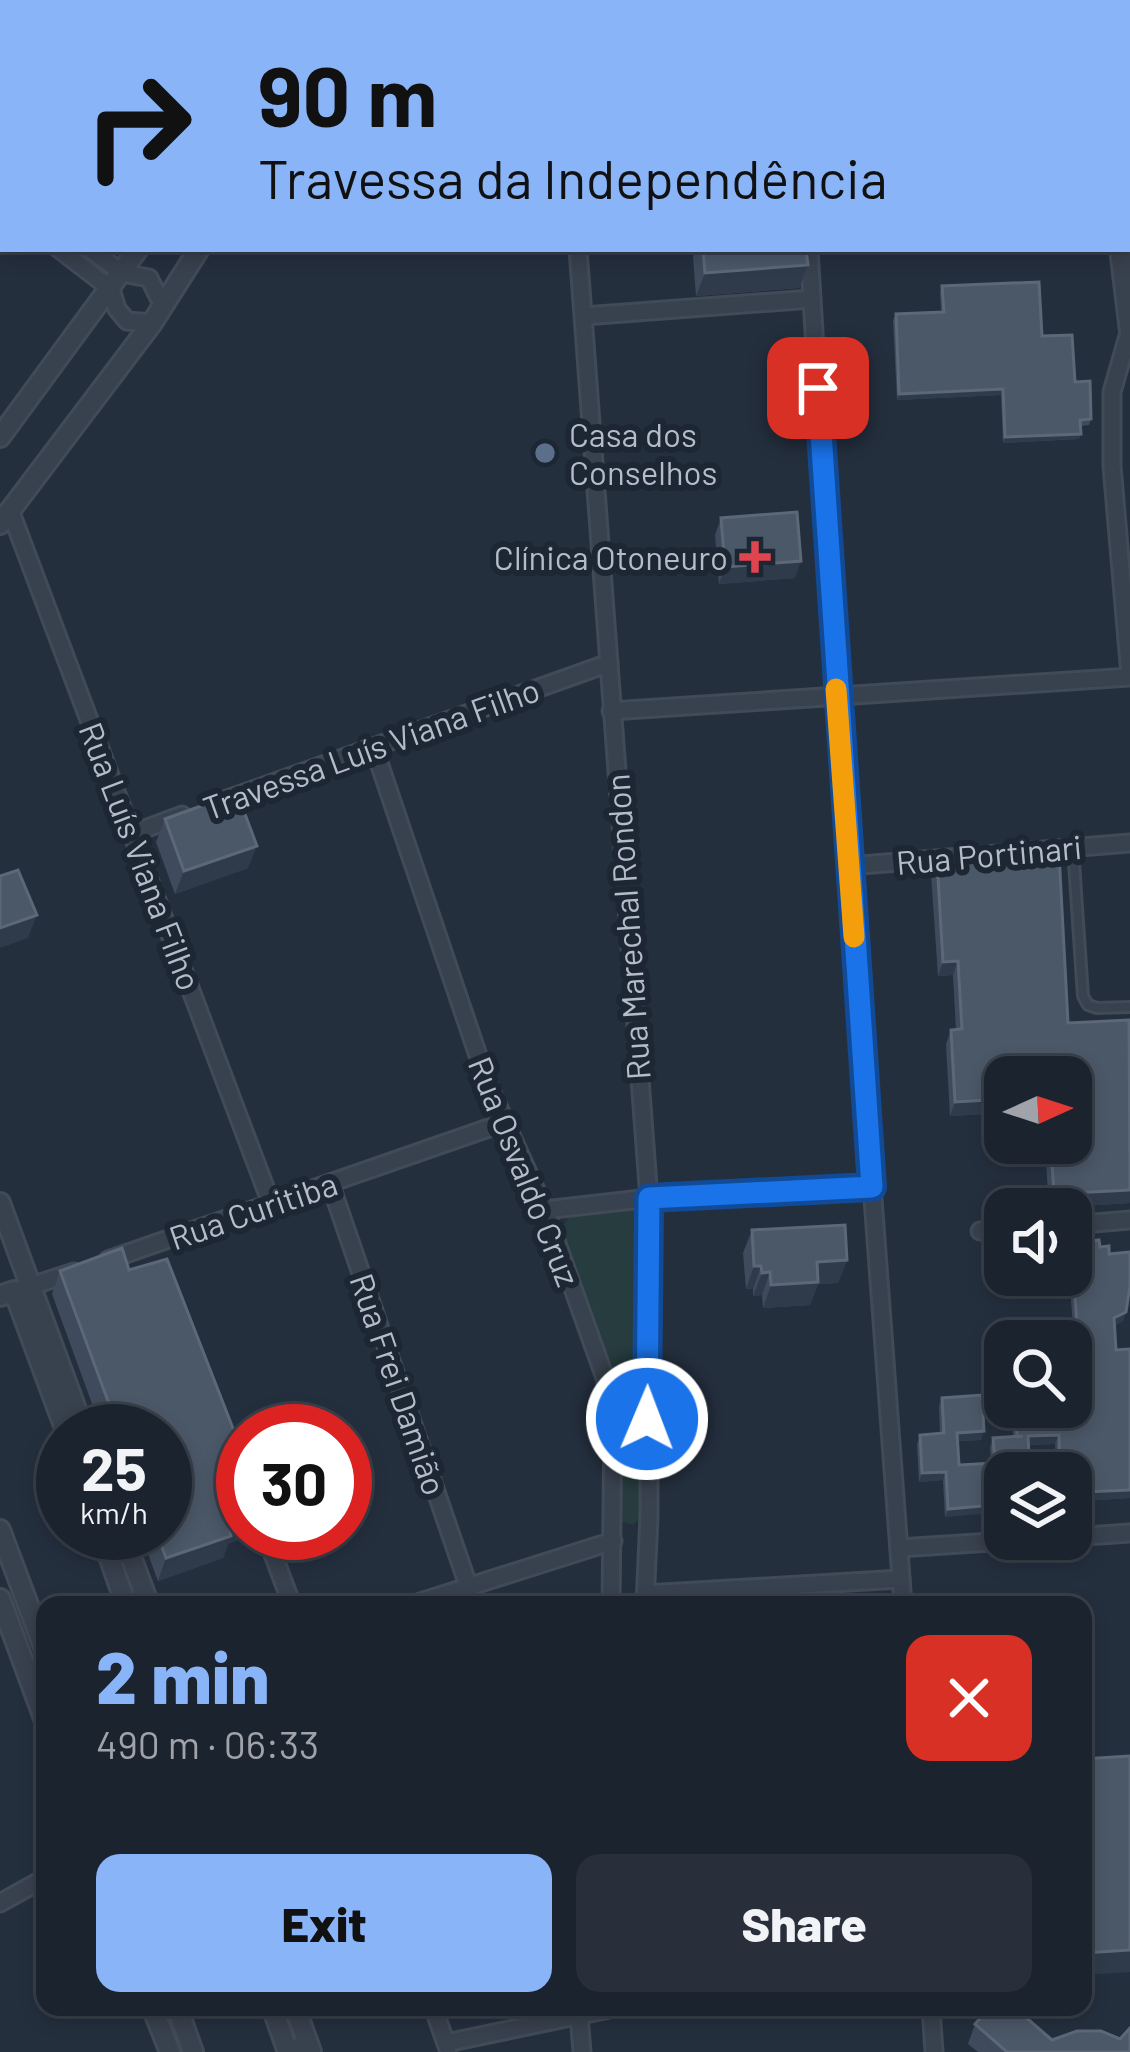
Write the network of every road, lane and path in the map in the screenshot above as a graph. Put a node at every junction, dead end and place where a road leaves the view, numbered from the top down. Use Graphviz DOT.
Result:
graph roads {
  1 [pos="64,252"];
  2 [pos="93,252"];
  3 [pos="136,252"];
  4 [pos="197,252"];
  5 [pos="578,252"];
  6 [pos="809,252"];
  7 [pos="1121,252"];
  8 [pos="117,281"];
  9 [pos="1127,285"];
  10 [pos="812,299"];
  11 [pos="163,306"];
  12 [pos="584,316"];
  13 [pos="152,323"];
  14 [pos="1130,330"];
  15 [pos="0,436"];
  16 [pos="5,517"];
  17 [pos="609,663"];
  18 [pos="1130,676"];
  19 [pos="836,698"];
  20 [pos="611,711"];
  21 [pos="374,748"];
  22 [pos="134,833"];
  23 [pos="1130,843"];
  24 [pos="1073,848"];
  25 [pos="849,866"];
  26 [pos="1130,1007"];
  27 [pos="506,1122"];
  28 [pos="330,1184"];
  29 [pos="872,1187"];
  30 [pos="649,1198"];
  31 [pos="0,1203"];
  32 [pos="271,1203"];
  33 [pos="545,1210"];
  34 [pos="1130,1220"];
  35 [pos="1092,1223"];
  36 [pos="980,1231"];
  37 [pos="984,1231"];
  38 [pos="158,1244"];
  39 [pos="165,1264"];
  40 [pos="15,1291"];
  41 [pos="648,1370"];
  42 [pos="605,1378"];
  43 [pos="56,1404"];
  44 [pos="71,1404"];
  45 [pos="647,1419"];
  46 [pos="614,1420"];
  47 [pos="615,1514"];
  48 [pos="649,1516"];
  49 [pos="0,1530"];
  50 [pos="1130,1533"];
  51 [pos="1092,1536"];
  52 [pos="614,1541"];
  53 [pos="984,1542"];
  54 [pos="899,1548"];
  55 [pos="110,1560"];
  56 [pos="132,1560"];
  57 [pos="276,1560"];
  58 [pos="645,1571"];
  59 [pos="613,1573"];
  60 [pos="901,1579"];
  61 [pos="468,1585"];
  62 [pos="123,1596"];
  63 [pos="145,1596"];
  64 [pos="289,1596"];
  65 [pos="437,1596"];
  66 [pos="612,1596"];
  67 [pos="645,1596"];
  68 [pos="683,1596"];
  69 [pos="902,1596"];
  70 [pos="0,1599"];
  71 [pos="36,1625"];
  72 [pos="36,1645"];
  73 [pos="17,1646"];
  74 [pos="36,1697"];
  75 [pos="36,1883"];
  76 [pos="0,1903"];
  77 [pos="156,2016"];
  78 [pos="180,2016"];
  79 [pos="275,2016"];
  80 [pos="298,2016"];
  81 [pos="436,2016"];
  82 [pos="571,2016"];
  83 [pos="579,2016"];
  84 [pos="932,2016"];
  85 [pos="310,2048"];
  86 [pos="447,2048"];
  87 [pos="170,2052"];
  88 [pos="193,2052"];
  89 [pos="288,2052"];
  90 [pos="582,2052"];
  91 [pos="934,2052"];
  1 -- 8 [label="street"];
  2 -- 8 [label="street"];
  3 -- 8 [label="street"];
  4 -- 11 [label="street"];
  5 -- 12 [label="street, Rua Marechal Rondon"];
  6 -- 10 [label="street"];
  7 -- 9 [label="street"];
  8 -- 11 [label="street"];
  8 -- 13 [label="street"];
  8 -- 15 [label="street"];
  9 -- 14 [label="street"];
  10 -- 12 [label="street"];
  10 -- 19 [label="street"];
  11 -- 13 [label="street"];
  12 -- 17 [label="street, Rua Marechal Rondon"];
  13 -- 16 [label="street"];
  14 -- 18 [label="street"];
  16 -- 22 [label="street, Rua Luís Viana Filho"];
  17 -- 20 [label="street, Rua Marechal Rondon"];
  17 -- 21 [label="street, Travessa Luís Viana Filho"];
  18 -- 19 [label="street"];
  19 -- 20 [label="street"];
  19 -- 25 [label="street"];
  20 -- 30 [label="street, Rua Marechal Rondon"];
  21 -- 22 [label="street, Travessa Luís Viana Filho"];
  21 -- 27 [label="street, Rua Osvaldo Cruz"];
  22 -- 32 [label="street, Rua Luís Viana Filho"];
  23 -- 24 [label="street, Rua Portinari"];
  24 -- 25 [label="street, Rua Portinari"];
  24 -- 26 [label="lane"];
  25 -- 29 [label="street"];
  27 -- 28 [label="street, Rua Curitiba"];
  27 -- 33 [label="street, Rua Osvaldo Cruz"];
  28 -- 32 [label="street, Rua Curitiba"];
  28 -- 61 [label="street, Rua Frei Damião"];
  29 -- 30 [label="street"];
  29 -- 54 [label="street"];
  30 -- 33 [label="street"];
  30 -- 41 [label="street, Rua Marechal Rondon"];
  31 -- 40 [label="street"];
  32 -- 38 [label="street, Rua Curitiba"];
  33 -- 42 [label="street, Rua Osvaldo Cruz"];
  34 -- 35 [label="street"];
  36 -- 37 [label="street"];
  38 -- 39 [label="street"];
  38 -- 40 [label="street, Rua Curitiba"];
  40 -- 43 [label="street"];
  40 -- 44 [label="street"];
  41 -- 42 [label="street"];
  41 -- 45 [label="street, Rua Marechal Rondon"];
  42 -- 46 [label="street, Rua Osvaldo Cruz"];
  45 -- 46 [label="street"];
  45 -- 48 [label="street, Rua Marechal Rondon"];
  46 -- 47 [label="street, Rua Osvaldo Cruz"];
  47 -- 48 [label="street"];
  47 -- 52 [label="street, Rua Osvaldo Cruz"];
  48 -- 58 [label="street, Rua Marechal Rondon"];
  49 -- 71 [label="street"];
  50 -- 51 [label="street"];
  52 -- 59 [label="street, Rua Osvaldo Cruz"];
  52 -- 61 [label="street"];
  53 -- 54 [label="street"];
  54 -- 60 [label="street"];
  55 -- 62 [label="street"];
  56 -- 63 [label="street"];
  57 -- 64 [label="street"];
  58 -- 59 [label="street"];
  58 -- 67 [label="street, Rua Marechal Rondon"];
  59 -- 66 [label="street, Rua Osvaldo Cruz"];
  60 -- 68 [label="street"];
  60 -- 69 [label="street"];
  61 -- 65 [label="street"];
  70 -- 73 [label="street"];
  72 -- 73 [label="street"];
  73 -- 74 [label="street"];
  75 -- 76 [label="street"];
  77 -- 87 [label="street"];
  78 -- 88 [label="street"];
  79 -- 89 [label="street"];
  80 -- 85 [label="street"];
  81 -- 86 [label="street"];
  82 -- 86 [label="street"];
  83 -- 90 [label="street"];
  84 -- 91 [label="street"];
  85 -- 89 [label="street"];
}
